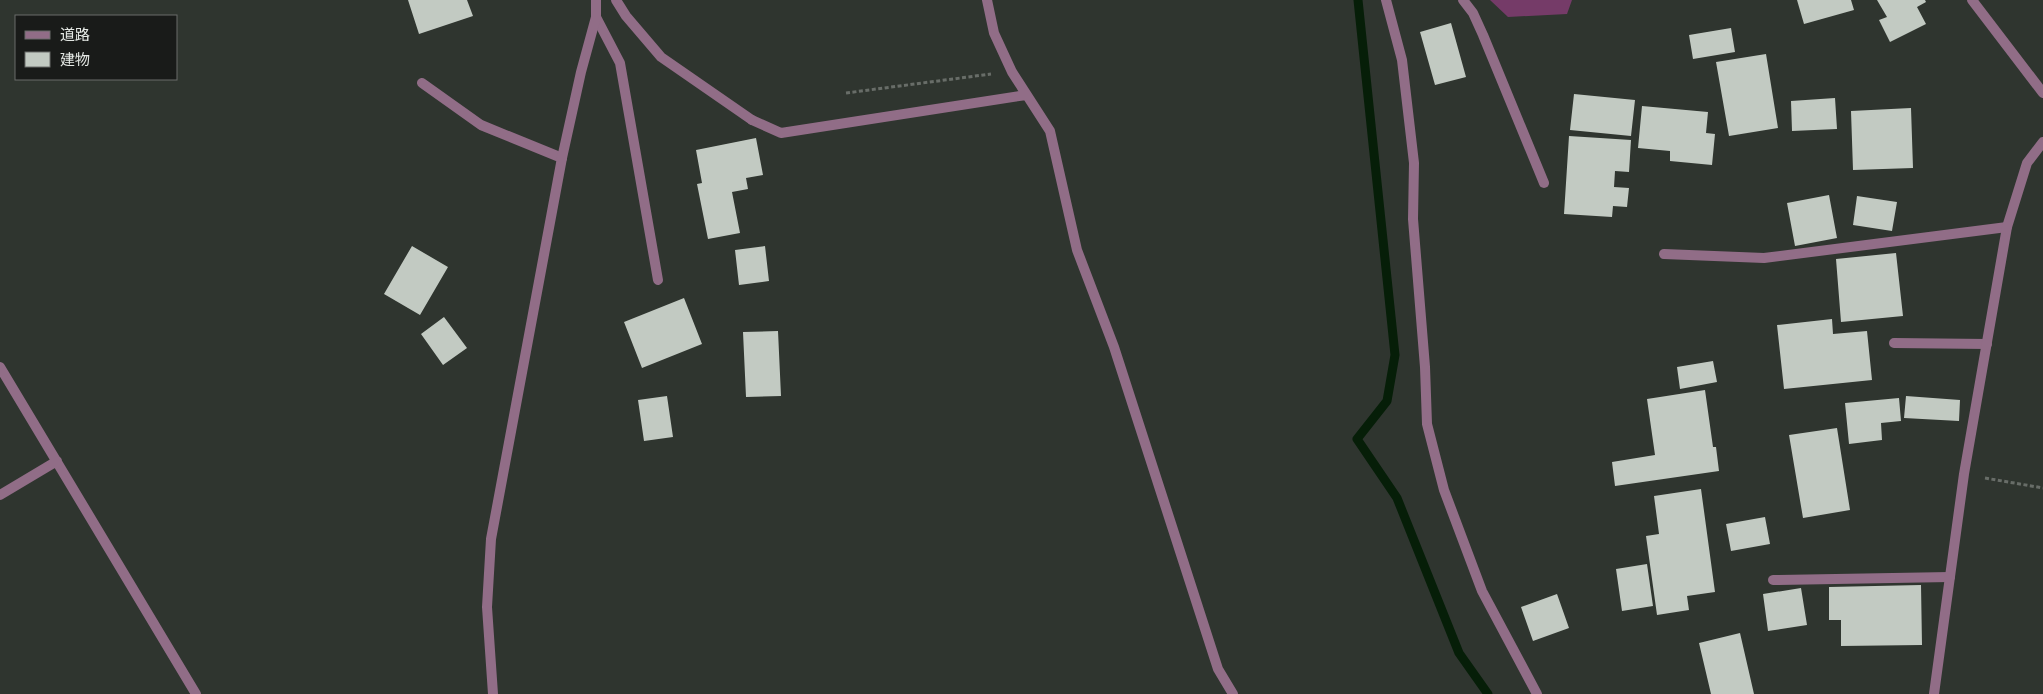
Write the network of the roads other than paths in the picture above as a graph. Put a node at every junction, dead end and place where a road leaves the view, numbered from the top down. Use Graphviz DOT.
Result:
graph roads {
  1 [pos="596,0"];
  2 [pos="616,0"];
  3 [pos="987,0"];
  4 [pos="1386,0"];
  5 [pos="1463,0"];
  6 [pos="1972,0"];
  7 [pos="596,17"];
  8 [pos="422,83"];
  9 [pos="2043,93"];
  10 [pos="1026,95"];
  11 [pos="2043,142"];
  12 [pos="562,158"];
  13 [pos="1544,183"];
  14 [pos="2006,227"];
  15 [pos="1664,254"];
  16 [pos="658,280"];
  17 [pos="1894,343"];
  18 [pos="1987,344"];
  19 [pos="0,367"];
  20 [pos="57,461"];
  21 [pos="0,495"];
  22 [pos="1950,577"];
  23 [pos="1773,580"];
  24 [pos="196,694"];
  25 [pos="493,694"];
  26 [pos="1233,694"];
  27 [pos="1537,694"];
  28 [pos="1934,694"];
  1 -- 7 [label="street"];
  2 -- 10 [label="street"];
  3 -- 10 [label="street"];
  4 -- 27 [label="street"];
  5 -- 13 [label="street"];
  6 -- 9 [label="street"];
  7 -- 12 [label="street"];
  7 -- 16 [label="street"];
  8 -- 12 [label="street"];
  10 -- 26 [label="street"];
  11 -- 14 [label="street"];
  12 -- 25 [label="street"];
  14 -- 15 [label="street"];
  14 -- 18 [label="street"];
  17 -- 18 [label="street"];
  18 -- 22 [label="street"];
  19 -- 20 [label="street"];
  20 -- 21 [label="street"];
  20 -- 24 [label="street"];
  22 -- 23 [label="street"];
  22 -- 28 [label="street"];
}
